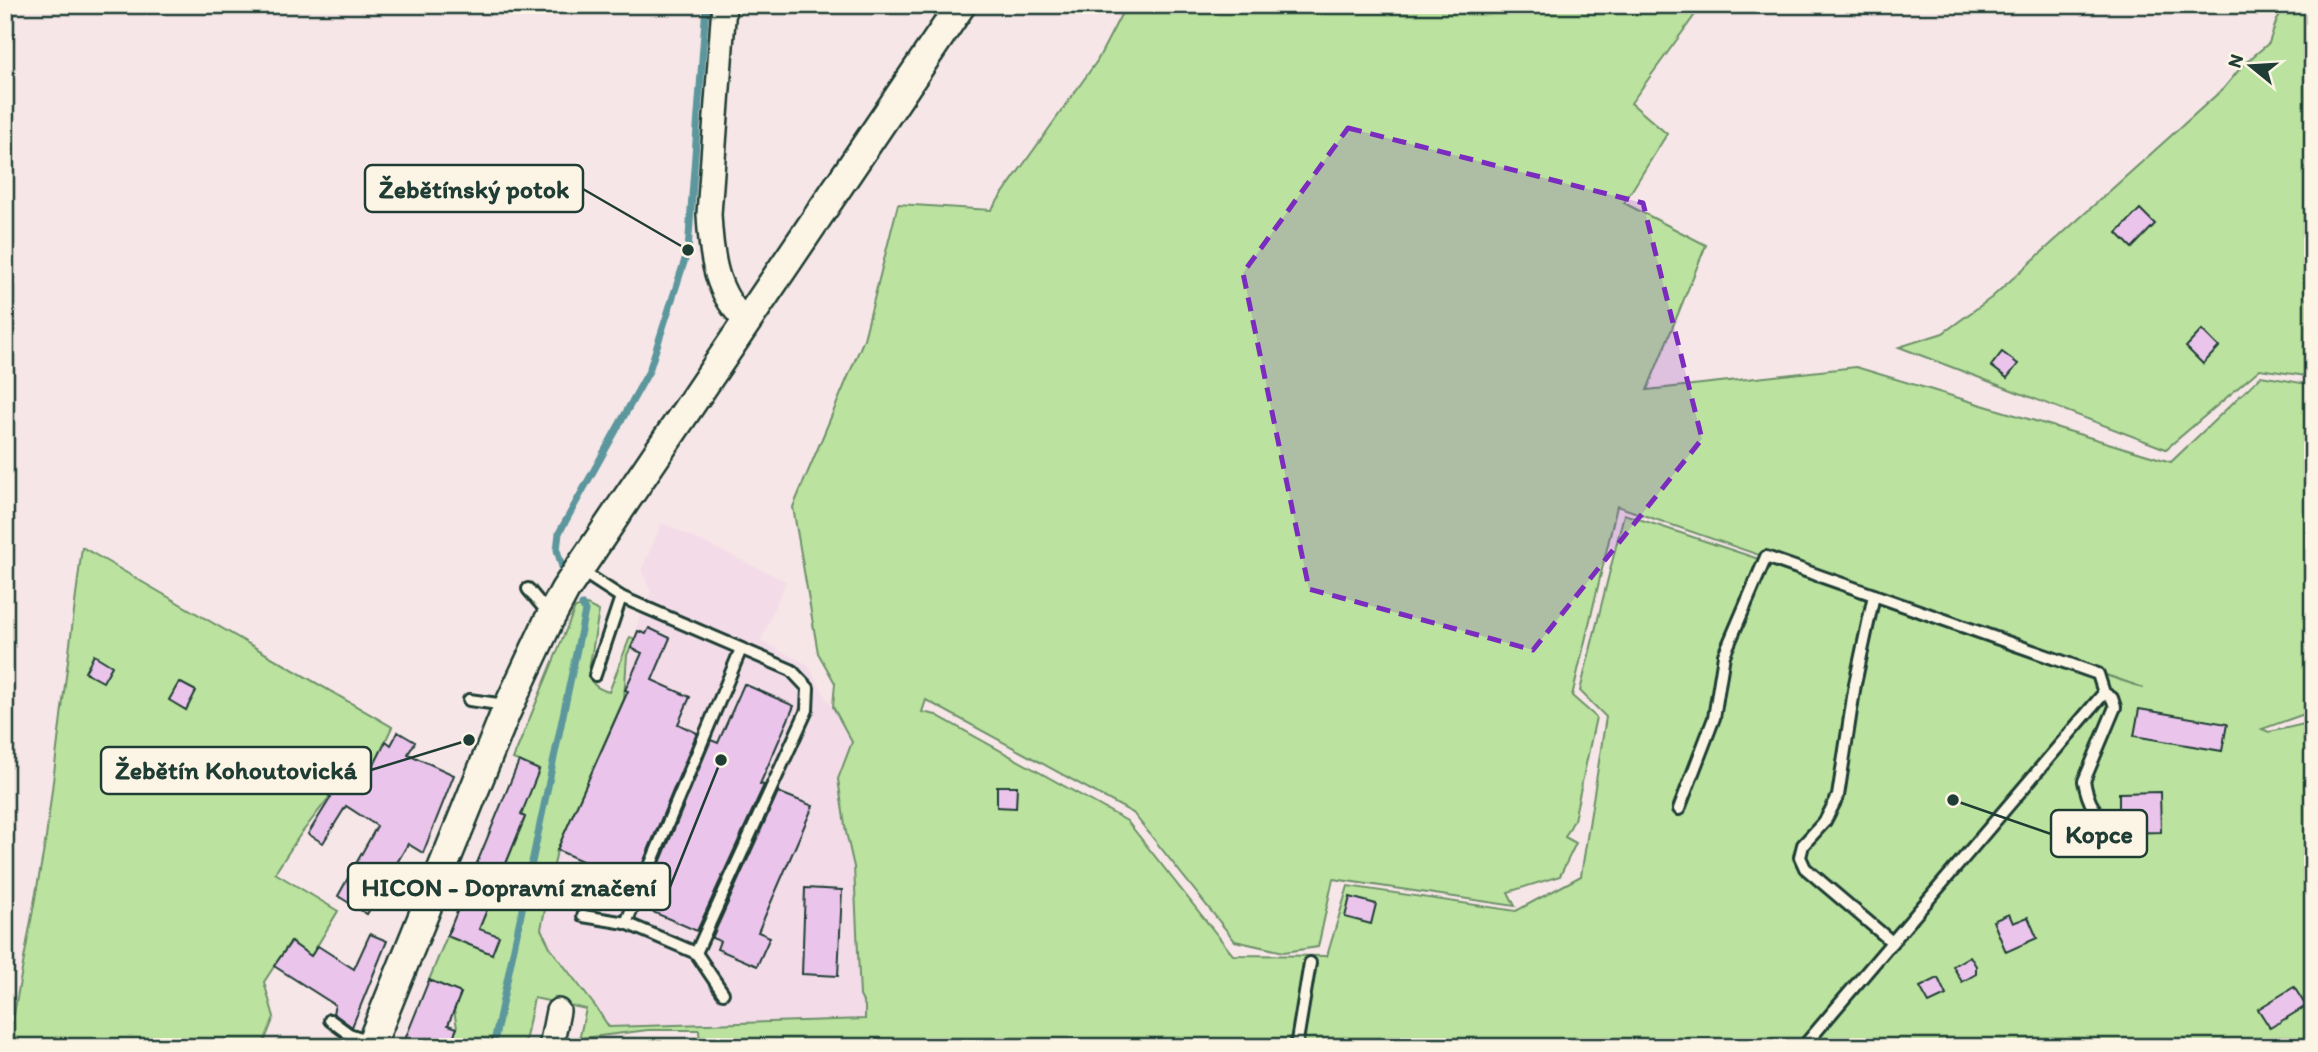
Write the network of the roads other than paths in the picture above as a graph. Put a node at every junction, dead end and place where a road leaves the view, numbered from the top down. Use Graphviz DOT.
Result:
graph roads {
  1 [pos="724,5"];
  2 [pos="961,5"];
  3 [pos="748,322"];
  4 [pos="573,577"];
  5 [pos="528,589"];
  6 [pos="1874,595"];
  7 [pos="621,597"];
  8 [pos="551,616"];
  9 [pos="741,649"];
  10 [pos="595,676"];
  11 [pos="2104,693"];
  12 [pos="469,700"];
  13 [pos="507,710"];
  14 [pos="1679,809"];
  15 [pos="2115,823"];
  16 [pos="583,916"];
  17 [pos="626,923"];
  18 [pos="1892,942"];
  19 [pos="696,953"];
  20 [pos="1310,963"];
  21 [pos="723,993"];
  22 [pos="558,1011"];
  23 [pos="330,1020"];
  24 [pos="371,1044"];
  25 [pos="551,1047"];
  26 [pos="1296,1047"];
  27 [pos="1803,1047"];
  1 -- 3 [label="street"];
  2 -- 3 [label="street"];
  3 -- 4 [label="street"];
  4 -- 7 [label="lane"];
  4 -- 8 [label="street"];
  5 -- 8 [label="lane"];
  6 -- 11 [label="lane"];
  6 -- 14 [label="lane"];
  6 -- 18 [label="lane"];
  7 -- 9 [label="lane"];
  7 -- 10 [label="lane"];
  8 -- 13 [label="street"];
  9 -- 17 [label="lane"];
  9 -- 19 [label="lane"];
  11 -- 15 [label="lane"];
  11 -- 18 [label="lane"];
  12 -- 13 [label="lane"];
  13 -- 24 [label="street"];
  16 -- 17 [label="lane"];
  17 -- 19 [label="lane"];
  18 -- 27 [label="lane"];
  19 -- 21 [label="lane"];
  20 -- 26 [label="lane"];
  22 -- 25 [label="street"];
  23 -- 24 [label="lane"];
}
